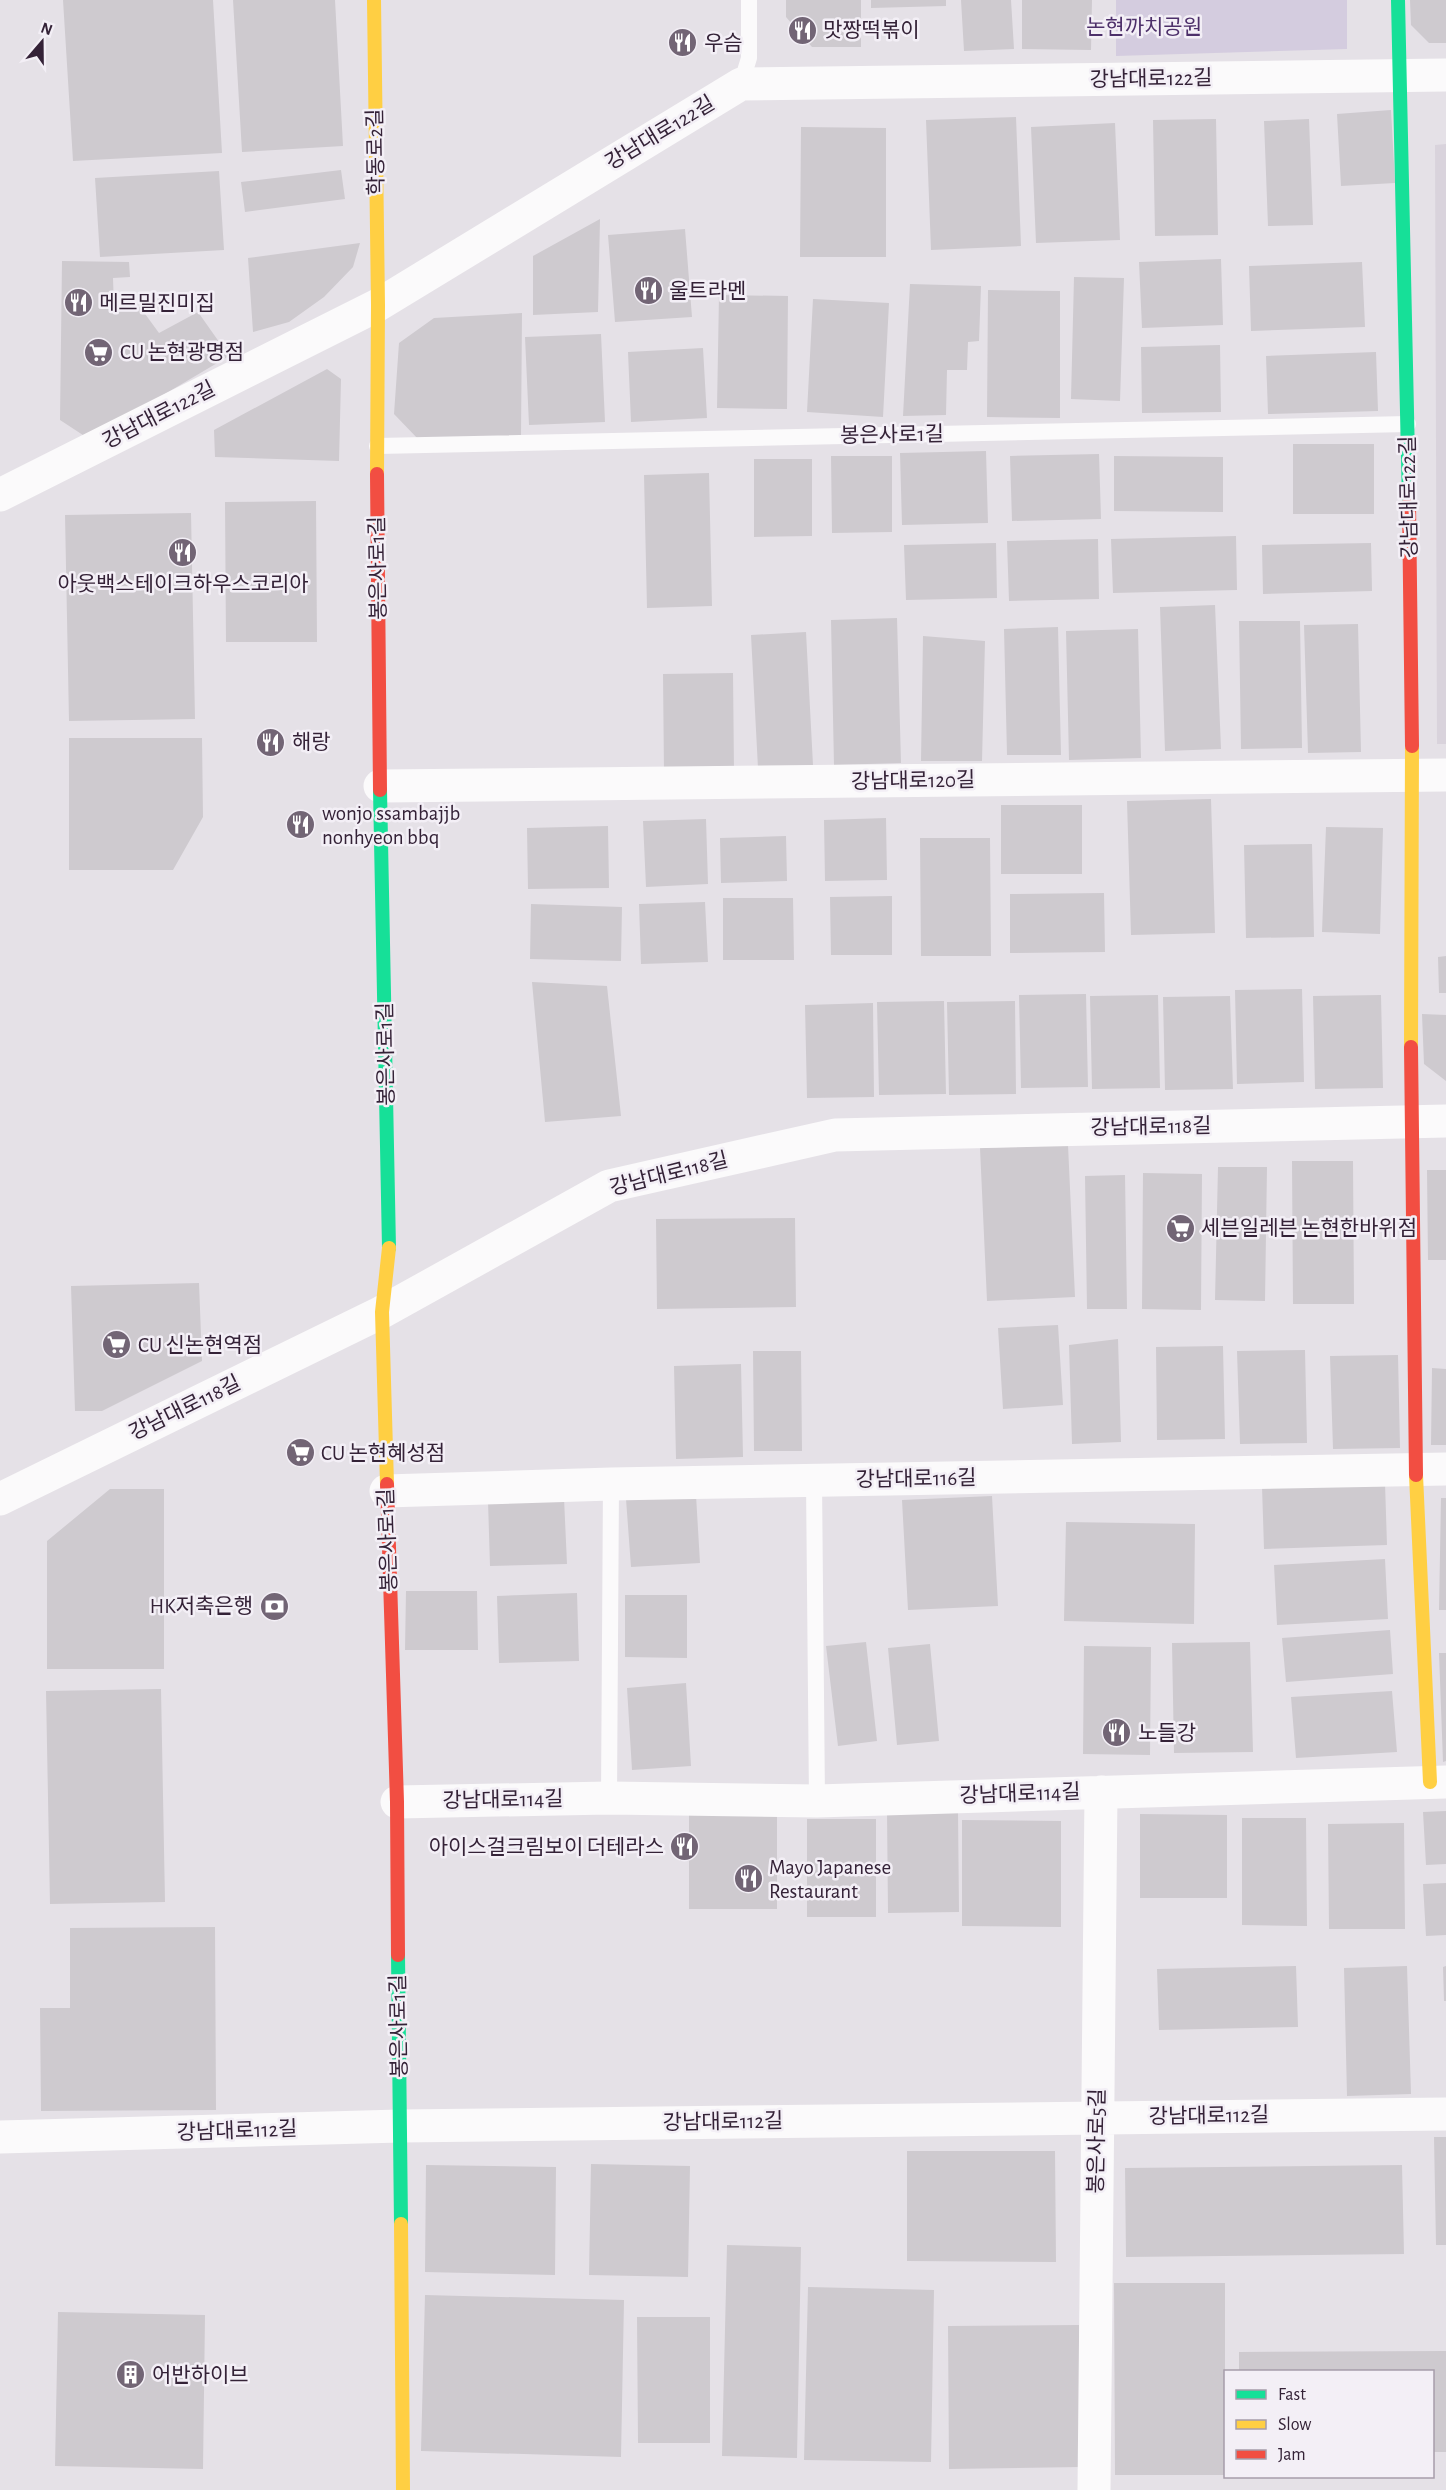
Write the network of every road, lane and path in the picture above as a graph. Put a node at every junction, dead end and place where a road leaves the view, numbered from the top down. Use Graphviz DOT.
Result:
graph roads {
  1 [pos="374,0"];
  2 [pos="749,0"];
  3 [pos="1398,0"];
  4 [pos="1446,75"];
  5 [pos="1400,76"];
  6 [pos="741,84"];
  7 [pos="378,305"];
  8 [pos="1408,424"];
  9 [pos="376,446"];
  10 [pos="0,495"];
  11 [pos="1412,775"];
  12 [pos="1446,775"];
  13 [pos="380,786"];
  14 [pos="1411,1121"];
  15 [pos="1446,1121"];
  16 [pos="382,1312"];
  17 [pos="1431,1469"];
  18 [pos="813,1481"];
  19 [pos="611,1484"];
  20 [pos="386,1491"];
  21 [pos="0,1499"];
  22 [pos="1438,1782"];
  23 [pos="1101,1792"];
  24 [pos="609,1798"];
  25 [pos="817,1801"];
  26 [pos="396,1802"];
  27 [pos="1446,2114"];
  28 [pos="1098,2118"];
  29 [pos="400,2126"];
  30 [pos="0,2137"];
  31 [pos="403,2490"];
  32 [pos="1094,2490"];
  1 -- 7 [label="street, 학동로2길"];
  2 -- 6 [label="lane"];
  3 -- 5 [label="street, 강남대로122길"];
  4 -- 5 [label="street, 강남대로122길"];
  5 -- 6 [label="street, 강남대로122길"];
  5 -- 8 [label="street, 강남대로122길"];
  6 -- 7 [label="street, 강남대로122길"];
  7 -- 9 [label="street, 봉은사로1길"];
  7 -- 10 [label="street, 강남대로122길"];
  8 -- 9 [label="lane, 봉은사로1길"];
  8 -- 11 [label="street, 강남대로122길"];
  9 -- 13 [label="street, 봉은사로1길"];
  11 -- 12 [label="street, 강남대로120길"];
  11 -- 13 [label="street, 강남대로120길"];
  11 -- 14 [label="street"];
  13 -- 16 [label="street, 봉은사로1길"];
  14 -- 15 [label="street, 강남대로118길"];
  14 -- 16 [label="street, 강남대로118길"];
  14 -- 17 [label="street"];
  16 -- 20 [label="street, 봉은사로1길"];
  16 -- 21 [label="street, 강남대로118길"];
  17 -- 18 [label="street, 강남대로116길"];
  17 -- 22 [label="street, 강남대로114길"];
  18 -- 19 [label="street, 강남대로116길"];
  18 -- 25 [label="lane"];
  19 -- 20 [label="street, 강남대로116길"];
  19 -- 24 [label="lane"];
  20 -- 26 [label="street, 봉은사로1길"];
  22 -- 23 [label="street, 강남대로114길"];
  23 -- 25 [label="street, 강남대로114길"];
  23 -- 28 [label="street, 봉은사로5길"];
  24 -- 25 [label="street, 강남대로114길"];
  24 -- 26 [label="street, 강남대로114길"];
  26 -- 29 [label="street, 봉은사로1길"];
  27 -- 28 [label="street, 강남대로112길"];
  28 -- 29 [label="street, 강남대로112길"];
  28 -- 32 [label="street, 봉은사로5길"];
  29 -- 30 [label="street, 강남대로112길"];
  29 -- 31 [label="street, 봉은사로1길"];
}
